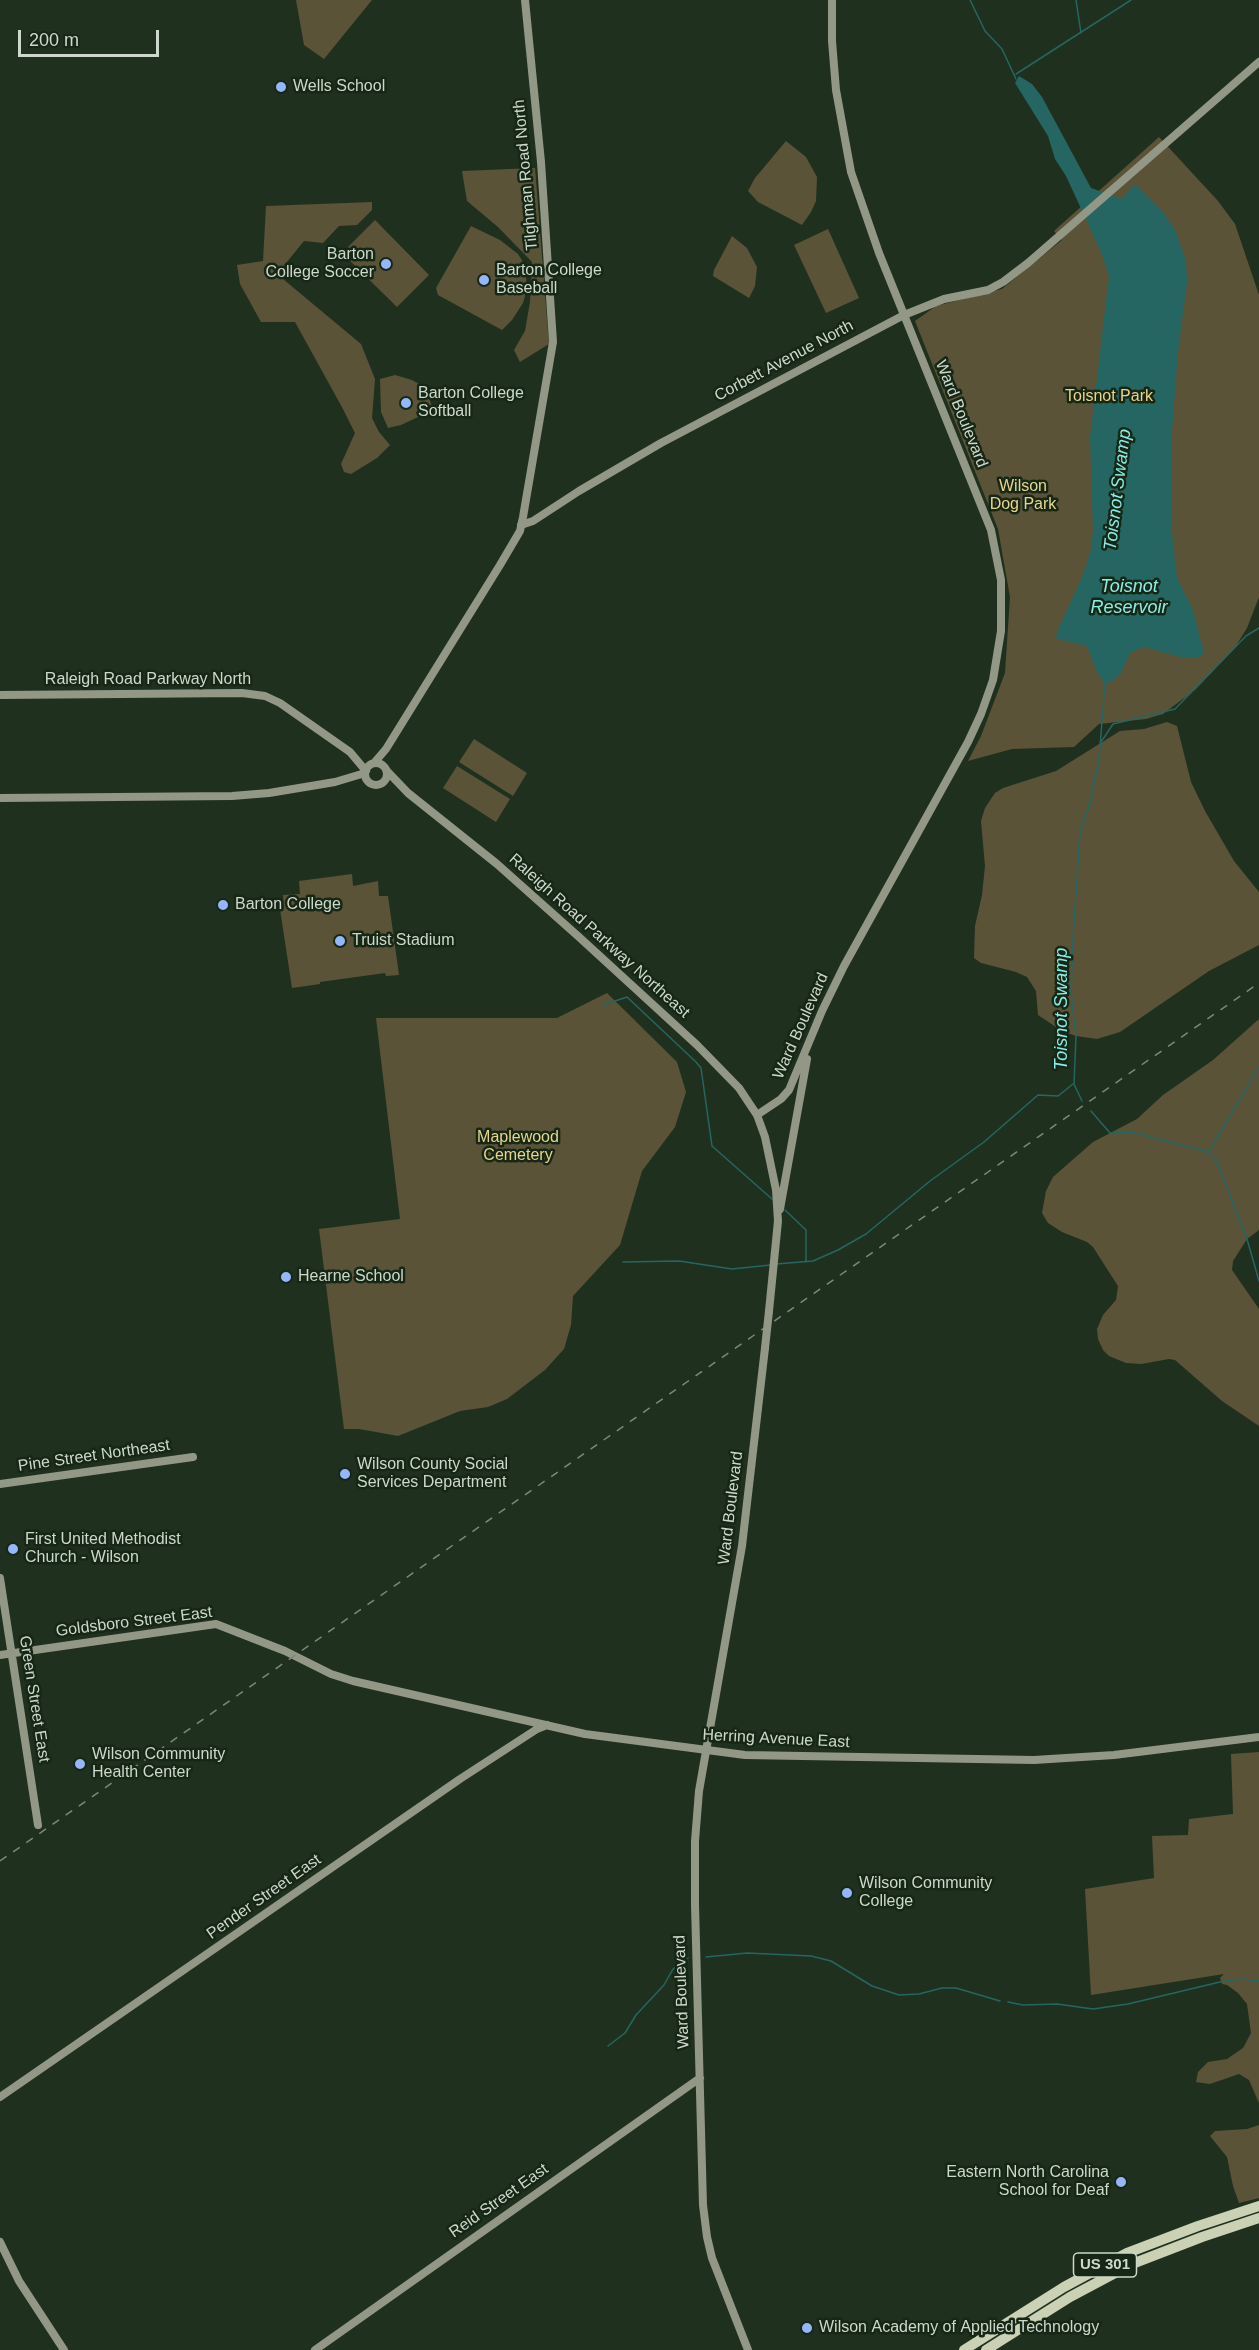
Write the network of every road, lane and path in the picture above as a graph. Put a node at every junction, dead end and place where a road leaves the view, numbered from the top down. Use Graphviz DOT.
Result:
graph roads {
  1 [pos="525,0"];
  2 [pos="832,0"];
  3 [pos="1259,62"];
  4 [pos="904,315"];
  5 [pos="521,525"];
  6 [pos="0,695"];
  7 [pos="386,748"];
  8 [pos="350,752"];
  9 [pos="374,763"];
  10 [pos="386,770"];
  11 [pos="366,772"];
  12 [pos="340,782"];
  13 [pos="371,783"];
  14 [pos="381,783"];
  15 [pos="408,793"];
  16 [pos="0,798"];
  17 [pos="812,1035"];
  18 [pos="757,1115"];
  19 [pos="778,1221"];
  20 [pos="193,1457"];
  21 [pos="0,1485"];
  22 [pos="0,1578"];
  23 [pos="11,1653"];
  24 [pos="0,1655"];
  25 [pos="301,1658"];
  26 [pos="547,1725"];
  27 [pos="1259,1737"];
  28 [pos="706,1751"];
  29 [pos="38,1825"];
  30 [pos="700,2078"];
  31 [pos="0,2097"];
  32 [pos="1259,2206"];
  33 [pos="1259,2218"];
  34 [pos="0,2242"];
  35 [pos="64,2350"];
  36 [pos="315,2350"];
  37 [pos="748,2350"];
  38 [pos="964,2350"];
  39 [pos="986,2350"];
  1 -- 5 [label="street, Tilghman Road North"];
  2 -- 4 [label="street, Ward Boulevard"];
  3 -- 4 [label="street, Corbett Avenue North"];
  4 -- 5 [label="street, Corbett Avenue North"];
  4 -- 17 [label="street, Ward Boulevard"];
  5 -- 7 [label="street"];
  6 -- 8 [label="street, Raleigh Road Parkway North"];
  7 -- 9 [label="street"];
  7 -- 10 [label="street"];
  8 -- 9 [label="street, Raleigh Road Parkway North"];
  8 -- 11 [label="street, Raleigh Road Parkway North"];
  9 -- 10 [label="street"];
  9 -- 11 [label="street"];
  10 -- 14 [label="street"];
  10 -- 15 [label="street, Raleigh Road Parkway Northeast"];
  11 -- 12 [label="street"];
  11 -- 13 [label="street"];
  12 -- 13 [label="street"];
  12 -- 16 [label="street"];
  13 -- 14 [label="street"];
  14 -- 15 [label="street, Raleigh Road Parkway Northeast"];
  15 -- 18 [label="street, Raleigh Road Parkway Northeast"];
  17 -- 18 [label="street, Ward Boulevard"];
  17 -- 19 [label="street"];
  18 -- 19 [label="street, Ward Boulevard"];
  19 -- 28 [label="street, Ward Boulevard, bridge"];
  20 -- 21 [label="street, Pine Street Northeast"];
  22 -- 23 [label="street, Green Street East"];
  23 -- 24 [label="street, Goldsboro Street East"];
  23 -- 25 [label="street, Goldsboro Street East"];
  23 -- 29 [label="street, Green Street East"];
  25 -- 26 [label="street, Herring Avenue East"];
  26 -- 28 [label="street, Herring Avenue East"];
  26 -- 31 [label="street, Pender Street East"];
  27 -- 28 [label="street, Herring Avenue East"];
  28 -- 30 [label="street, Ward Boulevard"];
  30 -- 36 [label="street, Reid Street East"];
  30 -- 37 [label="street, Ward Boulevard"];
  32 -- 38 [label="highway, US 301"];
  33 -- 39 [label="highway, US 301"];
  34 -- 35 [label="street"];
}
